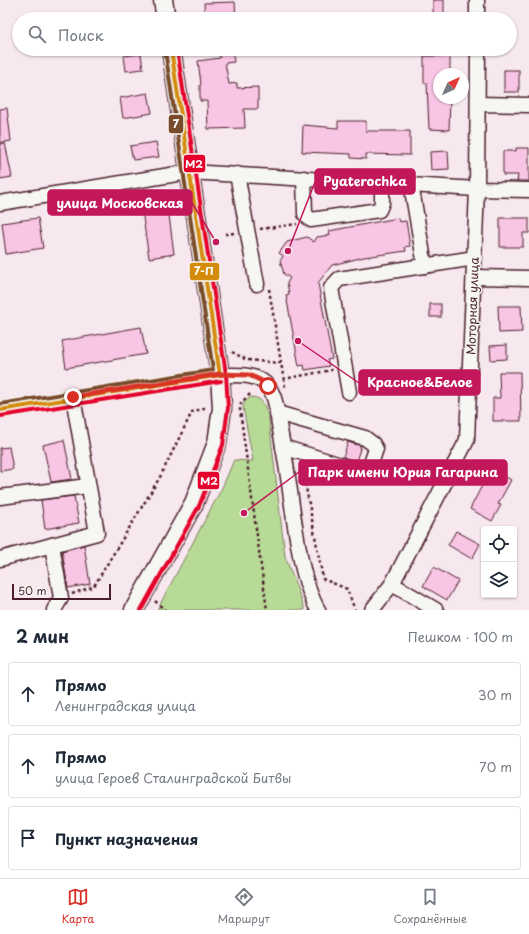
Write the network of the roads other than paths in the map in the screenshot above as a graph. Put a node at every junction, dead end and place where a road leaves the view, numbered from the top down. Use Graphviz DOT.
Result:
graph roads {
  1 [pos="163,0"];
  2 [pos="477,0"];
  3 [pos="165,12"];
  4 [pos="477,12"];
  5 [pos="172,56"];
  6 [pos="478,56"];
  7 [pos="479,104"];
  8 [pos="529,105"];
  9 [pos="189,172"];
  10 [pos="237,174"];
  11 [pos="304,178"];
  12 [pos="382,182"];
  13 [pos="411,184"];
  14 [pos="477,189"];
  15 [pos="529,190"];
  16 [pos="0,204"];
  17 [pos="475,258"];
  18 [pos="425,266"];
  19 [pos="474,277"];
  20 [pos="529,278"];
  21 [pos="263,284"];
  22 [pos="220,374"];
  23 [pos="349,392"];
  24 [pos="73,397"];
  25 [pos="0,410"];
  26 [pos="283,414"];
  27 [pos="284,447"];
  28 [pos="88,486"];
  29 [pos="0,498"];
  30 [pos="52,545"];
  31 [pos="0,559"];
  32 [pos="392,584"];
  33 [pos="57,604"];
  34 [pos="134,610"];
  35 [pos="318,610"];
  36 [pos="372,610"];
  37 [pos="436,610"];
  1 -- 3 [label="main road"];
  2 -- 4 [label="street"];
  5 -- 9 [label="main road"];
  6 -- 7 [label="street, Моторная улица"];
  7 -- 8 [label="street"];
  7 -- 14 [label="street, Моторная улица"];
  9 -- 10 [label="street"];
  9 -- 16 [label="street"];
  9 -- 22 [label="main road"];
  10 -- 11 [label="street"];
  10 -- 21 [label="street"];
  11 -- 12 [label="street"];
  11 -- 12 [label="street"];
  12 -- 13 [label="street"];
  13 -- 14 [label="street"];
  13 -- 18 [label="street"];
  14 -- 15 [label="street"];
  14 -- 17 [label="street, Моторная улица"];
  17 -- 18 [label="street"];
  17 -- 19 [label="street, Моторная улица"];
  18 -- 23 [label="street"];
  19 -- 20 [label="street"];
  19 -- 32 [label="street, Моторная улица"];
  22 -- 24 [label="street"];
  22 -- 26 [label="street"];
  22 -- 34 [label="main road"];
  24 -- 25 [label="street"];
  24 -- 28 [label="street"];
  26 -- 27 [label="street"];
  26 -- 27 [label="street"];
  27 -- 35 [label="street"];
  28 -- 29 [label="street"];
  28 -- 30 [label="street"];
  30 -- 31 [label="street"];
  30 -- 33 [label="street"];
  32 -- 36 [label="street, Моторная улица"];
  32 -- 37 [label="street"];
}
